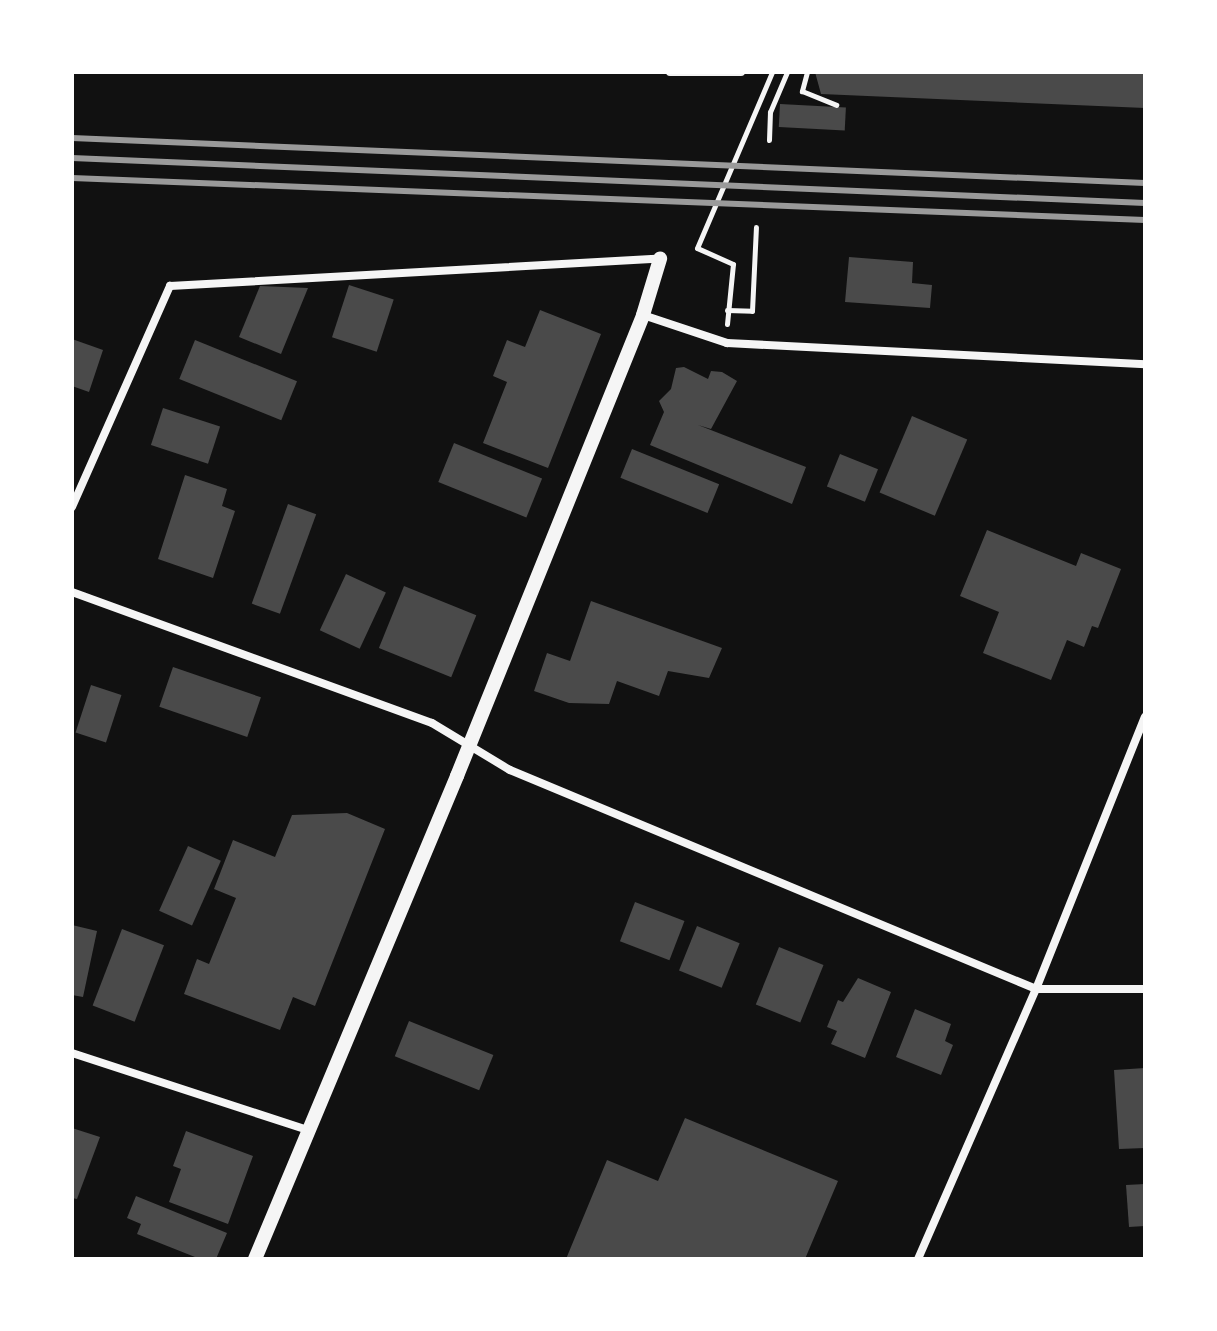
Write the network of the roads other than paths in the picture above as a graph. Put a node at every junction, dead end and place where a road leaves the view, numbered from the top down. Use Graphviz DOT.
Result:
graph roads {
  1 [pos="670,72"];
  2 [pos="740,74"];
  3 [pos="660,259"];
  4 [pos="643,315"];
  5 [pos="1145,364"];
  6 [pos="72,507"];
  7 [pos="72,592"];
  8 [pos="1145,717"];
  9 [pos="470,743"];
  10 [pos="1036,989"];
  11 [pos="1145,989"];
  12 [pos="72,1053"];
  13 [pos="308,1130"];
  14 [pos="255,1259"];
  15 [pos="918,1259"];
  1 -- 2 [label="street"];
  3 -- 4 [label="street"];
  3 -- 6 [label="street"];
  4 -- 5 [label="street"];
  4 -- 9 [label="street"];
  7 -- 9 [label="street"];
  8 -- 10 [label="street"];
  9 -- 10 [label="street"];
  9 -- 13 [label="street"];
  10 -- 11 [label="street"];
  10 -- 15 [label="street"];
  12 -- 13 [label="street"];
  13 -- 14 [label="street"];
}
